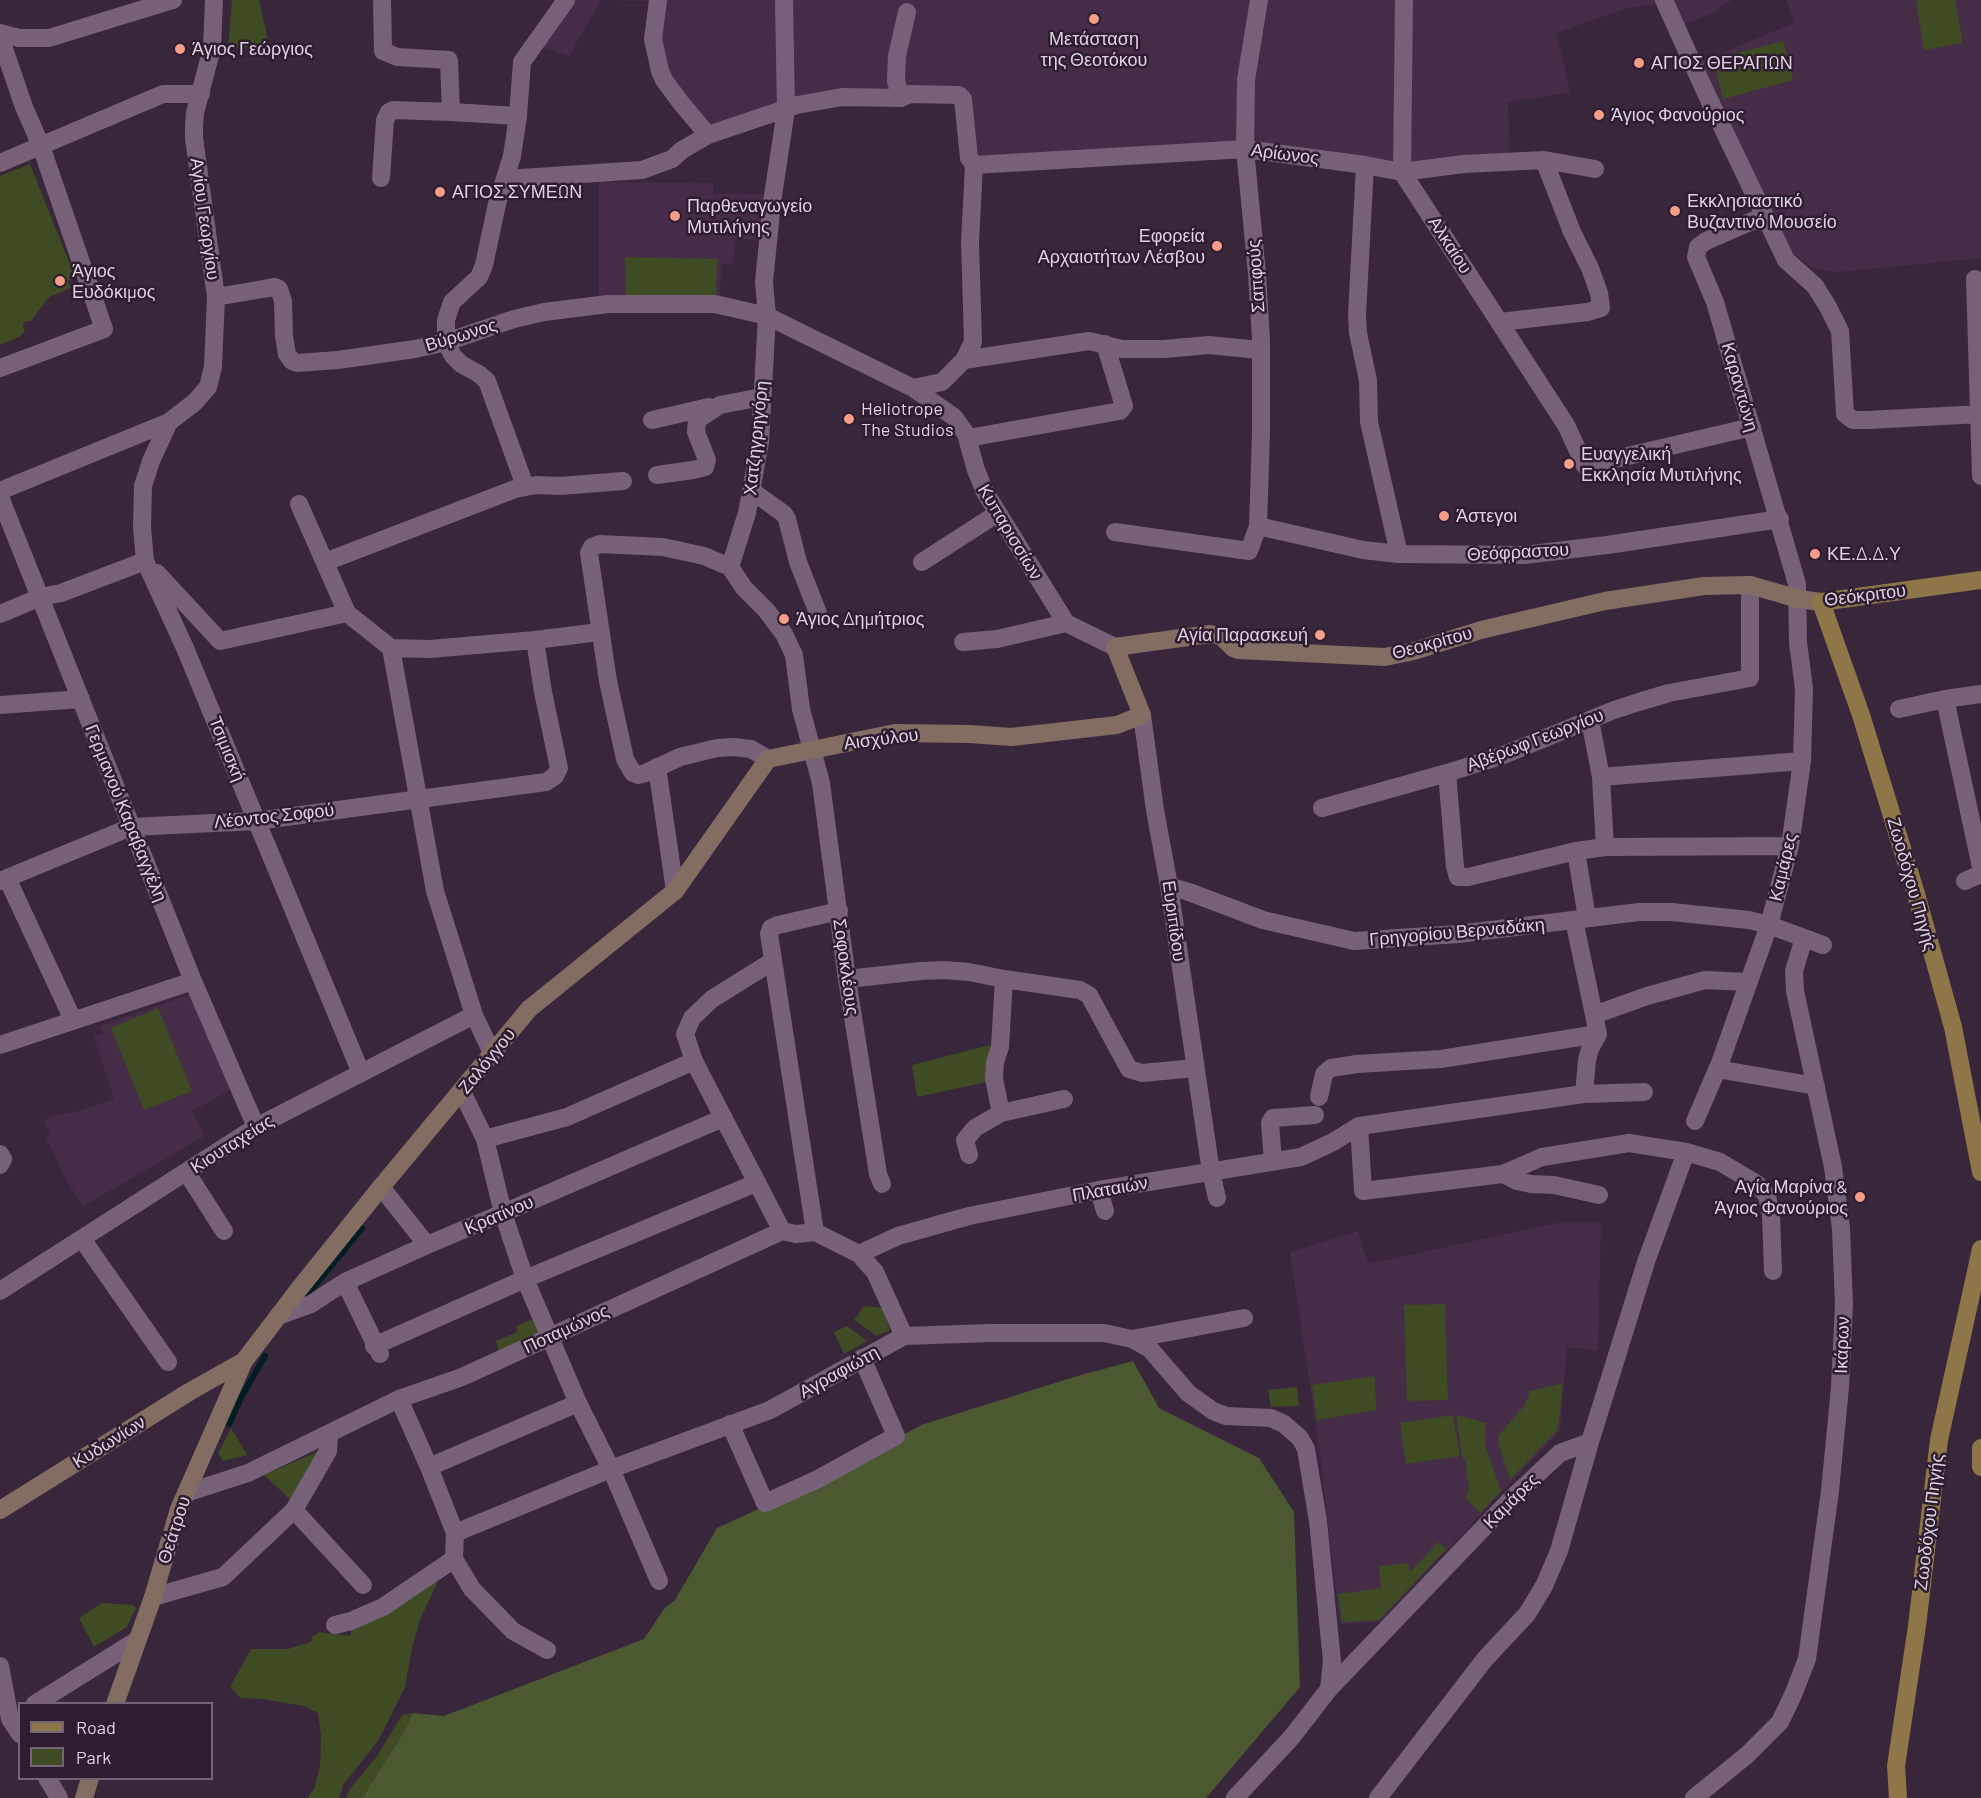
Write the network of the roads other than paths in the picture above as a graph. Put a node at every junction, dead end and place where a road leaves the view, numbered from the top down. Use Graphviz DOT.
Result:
graph roads {
  1 [pos="173,0"];
  2 [pos="214,0"];
  3 [pos="382,0"];
  4 [pos="566,0"];
  5 [pos="658,0"];
  6 [pos="784,0"];
  7 [pos="1259,0"];
  8 [pos="1404,0"];
  9 [pos="1664,0"];
  10 [pos="906,12"];
  11 [pos="0,35"];
  12 [pos="201,94"];
  13 [pos="901,98"];
  14 [pos="786,110"];
  15 [pos="451,112"];
  16 [pos="518,116"];
  17 [pos="708,135"];
  18 [pos="41,146"];
  19 [pos="1245,149"];
  20 [pos="1544,160"];
  21 [pos="0,163"];
  22 [pos="974,165"];
  23 [pos="1365,165"];
  24 [pos="1595,169"];
  25 [pos="1402,172"];
  26 [pos="381,178"];
  27 [pos="506,179"];
  28 [pos="1764,216"];
  29 [pos="1975,279"];
  30 [pos="216,297"];
  31 [pos="767,316"];
  32 [pos="1500,322"];
  33 [pos="446,342"];
  34 [pos="1105,344"];
  35 [pos="1259,350"];
  36 [pos="964,360"];
  37 [pos="0,369"];
  38 [pos="913,388"];
  39 [pos="762,397"];
  40 [pos="720,405"];
  41 [pos="1980,414"];
  42 [pos="652,420"];
  43 [pos="169,422"];
  44 [pos="1752,427"];
  45 [pos="968,438"];
  46 [pos="657,475"];
  47 [pos="1981,476"];
  48 [pos="623,481"];
  49 [pos="525,486"];
  50 [pos="0,491"];
  51 [pos="752,491"];
  52 [pos="0,497"];
  53 [pos="298,504"];
  54 [pos="998,513"];
  55 [pos="1780,519"];
  56 [pos="1258,526"];
  57 [pos="1115,532"];
  58 [pos="1400,554"];
  59 [pos="146,561"];
  60 [pos="324,562"];
  61 [pos="922,562"];
  62 [pos="730,567"];
  63 [pos="1981,580"];
  64 [pos="1750,585"];
  65 [pos="41,597"];
  66 [pos="1799,599"];
  67 [pos="1821,602"];
  68 [pos="347,613"];
  69 [pos="0,614"];
  70 [pos="818,617"];
  71 [pos="1066,623"];
  72 [pos="599,632"];
  73 [pos="535,640"];
  74 [pos="963,642"];
  75 [pos="1115,647"];
  76 [pos="391,648"];
  77 [pos="1981,694"];
  78 [pos="81,699"];
  79 [pos="1945,699"];
  80 [pos="0,705"];
  81 [pos="1899,709"];
  82 [pos="1142,715"];
  83 [pos="1590,720"];
  84 [pos="810,750"];
  85 [pos="768,759"];
  86 [pos="1802,761"];
  87 [pos="657,767"];
  88 [pos="1447,773"];
  89 [pos="1600,777"];
  90 [pos="419,799"];
  91 [pos="1322,808"];
  92 [pos="256,820"];
  93 [pos="131,827"];
  94 [pos="1790,846"];
  95 [pos="1605,847"];
  96 [pos="1576,851"];
  97 [pos="1981,867"];
  98 [pos="3,880"];
  99 [pos="1169,886"];
  100 [pos="675,891"];
  101 [pos="839,911"];
  102 [pos="1581,919"];
  103 [pos="1769,925"];
  104 [pos="1804,938"];
  105 [pos="1823,945"];
  106 [pos="773,961"];
  107 [pos="847,979"];
  108 [pos="1004,979"];
  109 [pos="193,981"];
  110 [pos="1748,982"];
  111 [pos="474,1015"];
  112 [pos="1594,1015"];
  113 [pos="73,1020"];
  114 [pos="1598,1034"];
  115 [pos="0,1045"];
  116 [pos="492,1053"];
  117 [pos="694,1061"];
  118 [pos="1195,1068"];
  119 [pos="1717,1069"];
  120 [pos="361,1073"];
  121 [pos="1816,1086"];
  122 [pos="462,1092"];
  123 [pos="1644,1092"];
  124 [pos="1584,1094"];
  125 [pos="1319,1097"];
  126 [pos="1064,1099"];
  127 [pos="1001,1113"];
  128 [pos="1315,1115"];
  129 [pos="723,1118"];
  130 [pos="1695,1121"];
  131 [pos="1359,1126"];
  132 [pos="256,1127"];
  133 [pos="485,1139"];
  134 [pos="1686,1152"];
  135 [pos="0,1154"];
  136 [pos="969,1155"];
  137 [pos="1273,1161"];
  138 [pos="0,1165"];
  139 [pos="1211,1172"];
  140 [pos="1981,1172"];
  141 [pos="186,1173"];
  142 [pos="1503,1174"];
  143 [pos="756,1183"];
  144 [pos="882,1184"];
  145 [pos="381,1187"];
  146 [pos="1099,1190"];
  147 [pos="1599,1195"];
  148 [pos="1217,1198"];
  149 [pos="1105,1211"];
  150 [pos="504,1214"];
  151 [pos="782,1231"];
  152 [pos="224,1232"];
  153 [pos="814,1232"];
  154 [pos="82,1239"];
  155 [pos="427,1245"];
  156 [pos="1981,1249"];
  157 [pos="859,1254"];
  158 [pos="1773,1271"];
  159 [pos="525,1279"];
  160 [pos="345,1282"];
  161 [pos="0,1291"];
  162 [pos="278,1316"];
  163 [pos="1244,1318"];
  164 [pos="904,1336"];
  165 [pos="549,1337"];
  166 [pos="1132,1339"];
  167 [pos="862,1358"];
  168 [pos="244,1361"];
  169 [pos="168,1362"];
  170 [pos="219,1375"];
  171 [pos="399,1399"];
  172 [pos="578,1403"];
  173 [pos="730,1425"];
  174 [pos="329,1435"];
  175 [pos="1590,1442"];
  176 [pos="1981,1448"];
  177 [pos="429,1467"];
  178 [pos="1981,1467"];
  179 [pos="611,1469"];
  180 [pos="186,1493"];
  181 [pos="0,1510"];
  182 [pos="294,1510"];
  183 [pos="455,1533"];
  184 [pos="454,1559"];
  185 [pos="659,1581"];
  186 [pos="363,1585"];
  187 [pos="153,1596"];
  188 [pos="335,1625"];
  189 [pos="136,1641"];
  190 [pos="547,1650"];
  191 [pos="0,1666"];
  192 [pos="1329,1689"];
  193 [pos="38,1702"];
  194 [pos="116,1702"];
  195 [pos="12,1723"];
  196 [pos="48,1780"];
  197 [pos="90,1780"];
  198 [pos="59,1798"];
  199 [pos="84,1798"];
  200 [pos="1235,1798"];
  201 [pos="1378,1798"];
  202 [pos="1694,1798"];
  203 [pos="1898,1798"];
  1 -- 11 [label="street"];
  2 -- 12 [label="street, Αγίου Γεωργίου"];
  3 -- 15 [label="street"];
  4 -- 16 [label="street"];
  5 -- 17 [label="street"];
  6 -- 14 [label="street, Χατζηγρηγόρη"];
  7 -- 19 [label="street, Σαπφούς"];
  8 -- 25 [label="street"];
  9 -- 28 [label="street"];
  10 -- 13 [label="street"];
  11 -- 18 [label="street"];
  12 -- 18 [label="street"];
  12 -- 30 [label="street, Αγίου Γεωργίου"];
  13 -- 14 [label="street"];
  13 -- 22 [label="street"];
  14 -- 17 [label="street"];
  14 -- 31 [label="street, Χατζηγρηγόρη"];
  15 -- 16 [label="street"];
  15 -- 26 [label="street"];
  16 -- 27 [label="street"];
  17 -- 27 [label="street"];
  18 -- 21 [label="street"];
  18 -- 37 [label="street"];
  19 -- 22 [label="street, Αρίωνος"];
  19 -- 23 [label="street, Αρίωνος"];
  19 -- 35 [label="street, Σαπφούς"];
  20 -- 24 [label="street, Αρίωνος"];
  20 -- 25 [label="street, Αρίωνος"];
  20 -- 32 [label="street"];
  22 -- 36 [label="street"];
  23 -- 25 [label="street, Αρίωνος"];
  23 -- 58 [label="street"];
  25 -- 32 [label="street, Αλκαίου"];
  27 -- 33 [label="street"];
  28 -- 41 [label="street"];
  28 -- 44 [label="street, Καραντώνη"];
  29 -- 41 [label="street"];
  30 -- 33 [label="street, Βύρωνος"];
  30 -- 43 [label="street, Αγίου Γεωργίου"];
  31 -- 33 [label="street, Βύρωνος"];
  31 -- 38 [label="street, Κυπαρισσίων"];
  31 -- 39 [label="street, Χατζηγρηγόρη"];
  32 -- 44 [label="street, Αλκαίου"];
  33 -- 49 [label="street"];
  34 -- 35 [label="street"];
  34 -- 36 [label="street"];
  34 -- 45 [label="street"];
  35 -- 56 [label="street, Σαπφούς"];
  36 -- 38 [label="street"];
  38 -- 45 [label="street, Κυπαρισσίων"];
  39 -- 40 [label="street"];
  39 -- 51 [label="street, Χατζηγρηγόρη"];
  40 -- 42 [label="street"];
  40 -- 46 [label="street"];
  41 -- 47 [label="street"];
  43 -- 50 [label="street"];
  43 -- 59 [label="street, Τσιμισκή"];
  44 -- 55 [label="street, Καραντώνη"];
  45 -- 54 [label="street, Κυπαρισσίων"];
  48 -- 49 [label="street"];
  49 -- 60 [label="street"];
  51 -- 62 [label="street, Χατζηγρηγόρη"];
  51 -- 70 [label="street"];
  52 -- 65 [label="street, Γερμανού Καραβαγγέλη"];
  53 -- 60 [label="street"];
  54 -- 61 [label="street"];
  54 -- 71 [label="street, Κυπαρισσίων"];
  55 -- 58 [label="street, Θεόφραστου"];
  55 -- 66 [label="street, Καραντώνη"];
  56 -- 57 [label="street, Σαπφούς"];
  56 -- 58 [label="street, Θεόφραστου"];
  59 -- 65 [label="street"];
  59 -- 68 [label="street"];
  59 -- 92 [label="street, Τσιμισκή"];
  60 -- 68 [label="street"];
  62 -- 72 [label="street"];
  62 -- 84 [label="street"];
  63 -- 67 [label="main road, Θεόκριτου"];
  64 -- 66 [label="street, Θεόκριτου"];
  64 -- 75 [label="street, Θεοκρίτου"];
  64 -- 83 [label="street, Αβέρωφ Γεωργίου"];
  65 -- 69 [label="street"];
  65 -- 78 [label="street, Γερμανού Καραβαγγέλη"];
  66 -- 67 [label="street, Θεόκριτου"];
  66 -- 86 [label="street, Καμάρες"];
  67 -- 140 [label="main road, Ζωοδόχου Πηγής"];
  68 -- 76 [label="street"];
  71 -- 74 [label="street"];
  71 -- 75 [label="street"];
  72 -- 73 [label="street"];
  72 -- 87 [label="street"];
  73 -- 76 [label="street"];
  73 -- 90 [label="street, Λέοντος Σοφού"];
  75 -- 82 [label="street, Ευριπίδου"];
  76 -- 90 [label="street"];
  77 -- 79 [label="street"];
  78 -- 80 [label="street"];
  78 -- 93 [label="street, Γερμανού Καραβαγγέλη"];
  79 -- 81 [label="street"];
  79 -- 97 [label="street"];
  82 -- 84 [label="street, Αισχύλου"];
  82 -- 99 [label="street, Ευριπίδου"];
  83 -- 88 [label="street, Αβέρωφ Γεωργίου"];
  83 -- 89 [label="street"];
  84 -- 85 [label="street, Αισχύλου"];
  84 -- 101 [label="street, Σοφοκλέους"];
  85 -- 87 [label="street"];
  85 -- 100 [label="street, Ζαλόγγου"];
  86 -- 89 [label="street"];
  86 -- 94 [label="street, Καμάρες"];
  87 -- 100 [label="street"];
  88 -- 91 [label="street, Αβέρωφ Γεωργίου"];
  88 -- 96 [label="street"];
  89 -- 95 [label="street"];
  90 -- 92 [label="street, Λέοντος Σοφού"];
  90 -- 111 [label="street"];
  92 -- 93 [label="street, Λέοντος Σοφού"];
  92 -- 120 [label="street, Τσιμισκή"];
  93 -- 98 [label="street, Λέοντος Σοφού"];
  93 -- 109 [label="street, Γερμανού Καραβαγγέλη"];
  94 -- 95 [label="street"];
  94 -- 103 [label="street, Καμάρες"];
  95 -- 96 [label="street"];
  96 -- 102 [label="street"];
  98 -- 113 [label="street"];
  99 -- 102 [label="street, Γρηγορίου Βερναδάκη"];
  99 -- 118 [label="street, Ευριπίδου"];
  100 -- 116 [label="street, Ζαλόγγου"];
  101 -- 106 [label="street"];
  101 -- 107 [label="street, Σοφοκλέους"];
  102 -- 103 [label="street, Γρηγορίου Βερναδάκη"];
  102 -- 112 [label="street"];
  103 -- 104 [label="street, Γρηγορίου Βερναδάκη"];
  103 -- 110 [label="street, Καμάρες"];
  104 -- 105 [label="street, Γρηγορίου Βερναδάκη"];
  104 -- 121 [label="street, Ικάρων"];
  106 -- 117 [label="street"];
  106 -- 153 [label="street"];
  107 -- 108 [label="street"];
  107 -- 144 [label="street, Σοφοκλέους"];
  108 -- 118 [label="street"];
  108 -- 127 [label="street"];
  109 -- 113 [label="street"];
  109 -- 132 [label="street, Γερμανού Καραβαγγέλη"];
  110 -- 112 [label="street"];
  110 -- 119 [label="street, Καμάρες"];
  111 -- 116 [label="street"];
  111 -- 120 [label="street, Κιουταχείας"];
  112 -- 114 [label="street"];
  113 -- 115 [label="street"];
  114 -- 124 [label="street"];
  114 -- 125 [label="street"];
  116 -- 122 [label="street, Ζαλόγγου"];
  117 -- 129 [label="street"];
  117 -- 133 [label="street"];
  118 -- 139 [label="street, Ευριπίδου"];
  119 -- 121 [label="street"];
  119 -- 130 [label="street, Καμάρες"];
  120 -- 132 [label="street, Κιουταχείας"];
  121 -- 202 [label="street, Ικάρων"];
  122 -- 133 [label="street"];
  122 -- 145 [label="street, Ζαλόγγου"];
  123 -- 124 [label="street"];
  124 -- 131 [label="street"];
  126 -- 127 [label="street"];
  127 -- 136 [label="street"];
  128 -- 137 [label="street"];
  129 -- 143 [label="street"];
  129 -- 150 [label="street, Κρατίνου"];
  131 -- 137 [label="street, Πλαταιών"];
  131 -- 142 [label="street"];
  132 -- 141 [label="street, Κιουταχείας"];
  133 -- 150 [label="street"];
  134 -- 142 [label="street"];
  134 -- 158 [label="street"];
  134 -- 175 [label="street"];
  135 -- 138 [label="street"];
  137 -- 139 [label="street, Πλαταιών"];
  139 -- 146 [label="street, Πλαταιών"];
  139 -- 148 [label="street, Ευριπίδου"];
  141 -- 152 [label="street"];
  141 -- 154 [label="street, Κιουταχείας"];
  142 -- 147 [label="street"];
  143 -- 151 [label="street"];
  143 -- 159 [label="street"];
  145 -- 155 [label="street"];
  145 -- 162 [label="street, Ζαλόγγου"];
  146 -- 149 [label="street"];
  146 -- 157 [label="street, Πλαταιών"];
  150 -- 155 [label="street, Κρατίνου"];
  150 -- 159 [label="street"];
  151 -- 153 [label="street, Ποταμώνος"];
  151 -- 165 [label="street, Ποταμώνος"];
  153 -- 157 [label="street, Ποταμώνος"];
  154 -- 161 [label="street, Κιουταχείας"];
  154 -- 169 [label="street"];
  155 -- 160 [label="street, Κρατίνου"];
  156 -- 203 [label="main road, Ζωοδόχου Πηγής"];
  157 -- 164 [label="street, Ποταμώνος"];
  159 -- 160 [label="street"];
  159 -- 165 [label="street"];
  160 -- 162 [label="street, Κρατίνου"];
  162 -- 168 [label="street, Ζαλόγγου"];
  163 -- 166 [label="street, Αγραφιώτη"];
  164 -- 166 [label="street, Αγραφιώτη"];
  164 -- 167 [label="street, Αγραφιώτη"];
  165 -- 171 [label="street, Ποταμώνος"];
  165 -- 172 [label="street"];
  166 -- 192 [label="street"];
  167 -- 173 [label="street, Αγραφιώτη"];
  167 -- 173 [label="street"];
  168 -- 170 [label="street, Ζαλόγγου"];
  168 -- 180 [label="street, Θεάτρου"];
  170 -- 181 [label="street, Κυδωνίων"];
  171 -- 174 [label="street, Ποταμώνος"];
  171 -- 177 [label="street"];
  172 -- 177 [label="street"];
  172 -- 179 [label="street"];
  173 -- 179 [label="street, Αγραφιώτη"];
  174 -- 180 [label="street, Ποταμώνος"];
  174 -- 182 [label="street"];
  175 -- 192 [label="street, Καμάρες"];
  175 -- 201 [label="street"];
  176 -- 178 [label="main road"];
  177 -- 183 [label="street"];
  179 -- 183 [label="street, Αγραφιώτη"];
  179 -- 185 [label="street"];
  180 -- 187 [label="street, Θεάτρου"];
  182 -- 186 [label="street"];
  182 -- 187 [label="street"];
  183 -- 184 [label="street"];
  184 -- 188 [label="street"];
  184 -- 190 [label="street"];
  187 -- 189 [label="street, Θεάτρου"];
  189 -- 193 [label="street"];
  189 -- 194 [label="street, Θεάτρου"];
  191 -- 195 [label="street"];
  192 -- 200 [label="street, Καμάρες"];
  196 -- 198 [label="street"];
  197 -- 199 [label="street"];
}
